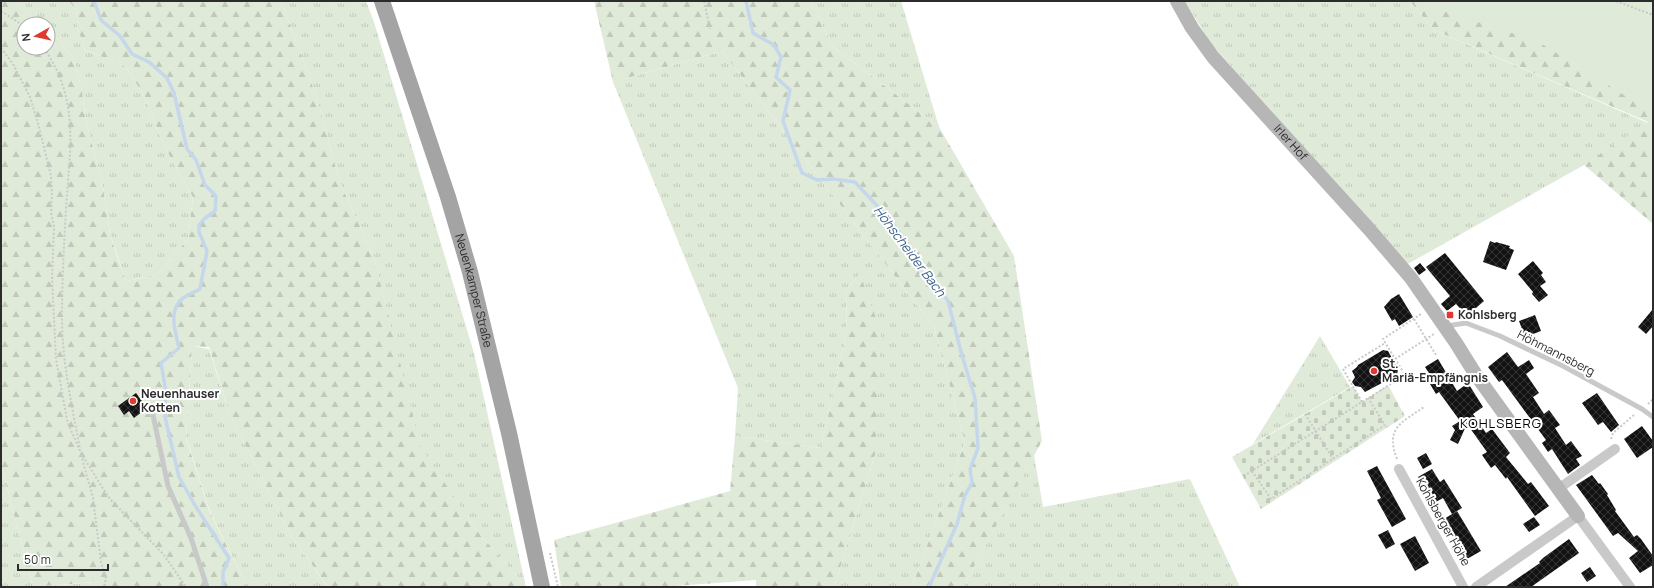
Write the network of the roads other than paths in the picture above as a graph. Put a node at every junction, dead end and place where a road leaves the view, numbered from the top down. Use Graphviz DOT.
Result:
graph roads {
  1 [pos="382,1"];
  2 [pos="1178,1"];
  3 [pos="1445,326"];
  4 [pos="152,415"];
  5 [pos="1653,417"];
  6 [pos="1615,450"];
  7 [pos="1399,470"];
  8 [pos="1558,489"];
  9 [pos="1578,516"];
  10 [pos="207,587"];
  11 [pos="542,587"];
  12 [pos="1463,587"];
  13 [pos="1476,587"];
  14 [pos="1630,587"];
  1 -- 11 [label="main road, Neuenkamper Straße"];
  2 -- 3 [label="street, Irler Hof"];
  3 -- 5 [label="lane, Höhmannsberg"];
  3 -- 8 [label="street, Irler Hof"];
  4 -- 10 [label="lane"];
  6 -- 8 [label="street"];
  7 -- 12 [label="street, Kohlsberger Höhe"];
  8 -- 9 [label="street, Irler Hof"];
  9 -- 13 [label="street"];
  9 -- 14 [label="street"];
}
